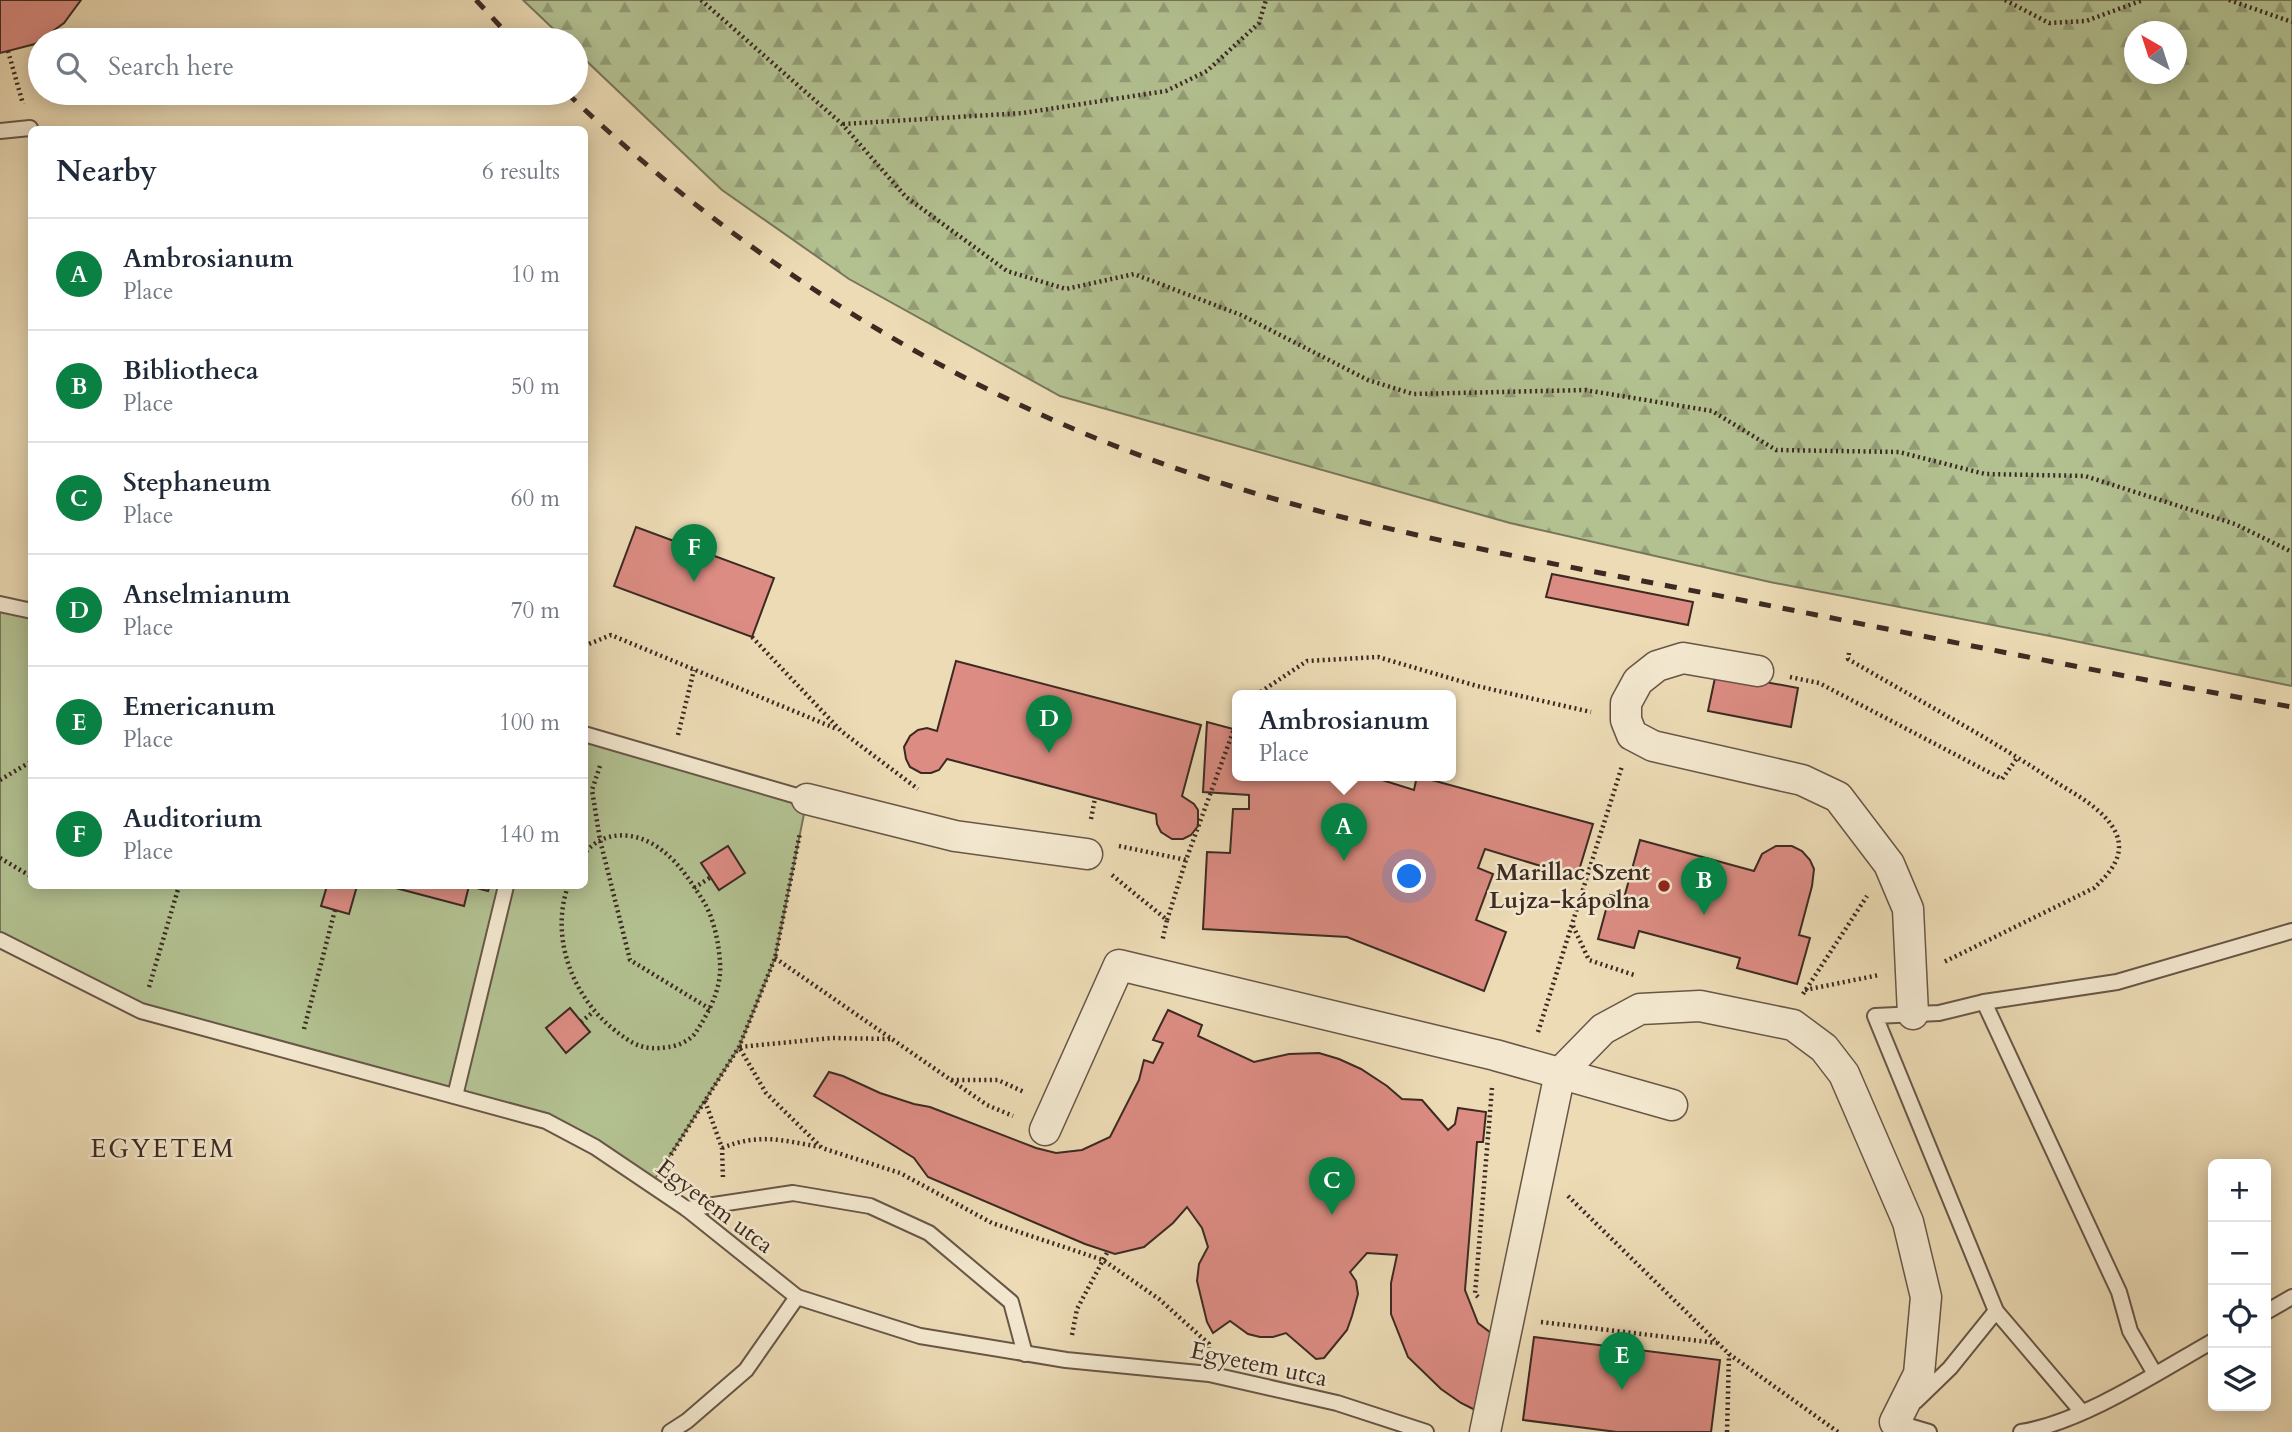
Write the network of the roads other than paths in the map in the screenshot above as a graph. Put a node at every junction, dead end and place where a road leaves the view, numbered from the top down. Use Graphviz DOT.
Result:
graph roads {
  1 [pos="28,128"];
  2 [pos="0,131"];
  3 [pos="0,604"];
  4 [pos="28,610"];
  5 [pos="1758,671"];
  6 [pos="588,735"];
  7 [pos="807,799"];
  8 [pos="1088,847"];
  9 [pos="505,889"];
  10 [pos="2292,931"];
  11 [pos="0,940"];
  12 [pos="1984,1002"];
  13 [pos="1913,1014"];
  14 [pos="1560,1073"];
  15 [pos="455,1097"];
  16 [pos="1672,1105"];
  17 [pos="1048,1123"];
  18 [pos="687,1209"];
  19 [pos="797,1297"];
  20 [pos="2292,1297"];
  21 [pos="2271,1309"];
  22 [pos="1996,1311"];
  23 [pos="2208,1344"];
  24 [pos="1025,1354"];
  25 [pos="2155,1374"];
  26 [pos="2082,1412"];
  27 [pos="1889,1427"];
  28 [pos="670,1432"];
  29 [pos="1426,1432"];
  30 [pos="1485,1432"];
  31 [pos="1929,1432"];
  32 [pos="2021,1432"];
  1 -- 2 [label="lane"];
  3 -- 4 [label="lane"];
  5 -- 13 [label="street"];
  6 -- 7 [label="lane"];
  7 -- 8 [label="street"];
  9 -- 15 [label="lane"];
  10 -- 12 [label="lane"];
  11 -- 15 [label="lane, Egyetem utca"];
  12 -- 13 [label="lane"];
  12 -- 25 [label="lane"];
  13 -- 22 [label="lane"];
  14 -- 16 [label="street"];
  14 -- 17 [label="street"];
  14 -- 27 [label="street"];
  14 -- 30 [label="street"];
  15 -- 18 [label="lane, Egyetem utca"];
  18 -- 19 [label="lane, Egyetem utca"];
  18 -- 24 [label="lane"];
  19 -- 24 [label="lane, Egyetem utca"];
  19 -- 28 [label="lane"];
  20 -- 21 [label="lane"];
  22 -- 26 [label="lane"];
  22 -- 27 [label="lane"];
  23 -- 25 [label="lane"];
  24 -- 29 [label="lane, Egyetem utca"];
  25 -- 26 [label="lane"];
  26 -- 32 [label="lane"];
  27 -- 31 [label="lane"];
}
